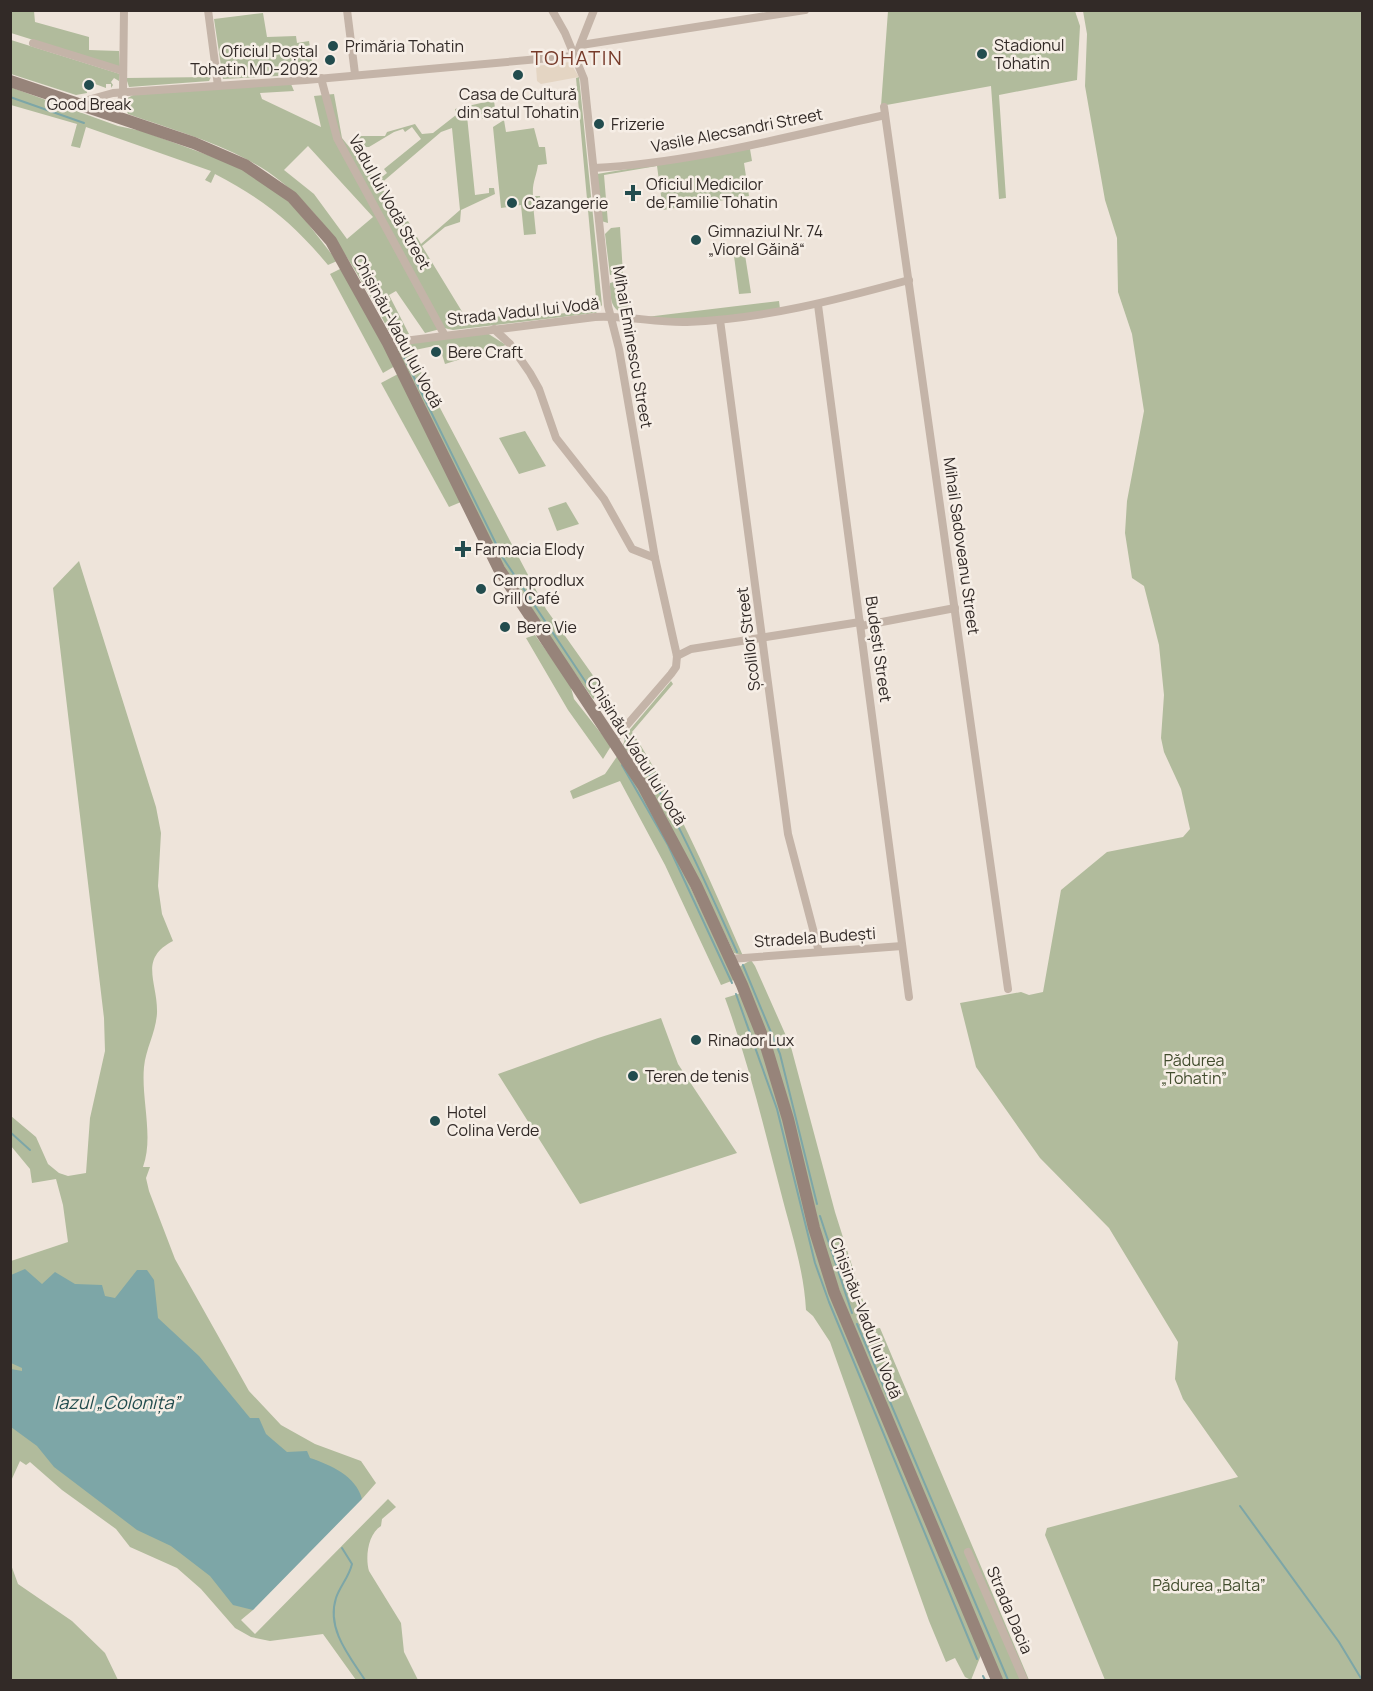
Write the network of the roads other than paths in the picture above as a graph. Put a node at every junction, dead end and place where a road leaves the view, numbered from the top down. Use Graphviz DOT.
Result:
graph roads {
  1 [pos="124,10"];
  2 [pos="208,10"];
  3 [pos="347,10"];
  4 [pos="552,10"];
  5 [pos="594,10"];
  6 [pos="805,10"];
  7 [pos="33,43"];
  8 [pos="581,45"];
  9 [pos="573,56"];
  10 [pos="123,71"];
  11 [pos="355,74"];
  12 [pos="321,78"];
  13 [pos="10,81"];
  14 [pos="218,86"];
  15 [pos="123,92"];
  16 [pos="77,103"];
  17 [pos="884,111"];
  18 [pos="118,117"];
  19 [pos="594,168"];
  20 [pos="909,280"];
  21 [pos="818,304"];
  22 [pos="611,316"];
  23 [pos="720,320"];
  24 [pos="494,329"];
  25 [pos="444,334"];
  26 [pos="388,343"];
  27 [pos="655,558"];
  28 [pos="955,608"];
  29 [pos="860,624"];
  30 [pos="763,636"];
  31 [pos="677,656"];
  32 [pos="614,740"];
  33 [pos="902,946"];
  34 [pos="819,952"];
  35 [pos="730,959"];
  36 [pos="1008,989"];
  37 [pos="909,997"];
  38 [pos="968,1552"];
  39 [pos="997,1680"];
  40 [pos="1024,1680"];
  1 -- 10 [label="street"];
  2 -- 14 [label="street"];
  3 -- 11 [label="street"];
  4 -- 9 [label="street, Mihai Eminescu Street"];
  5 -- 8 [label="street"];
  6 -- 8 [label="street"];
  7 -- 10 [label="street"];
  8 -- 9 [label="street"];
  9 -- 11 [label="street"];
  9 -- 19 [label="street, Mihai Eminescu Street"];
  10 -- 15 [label="street"];
  11 -- 12 [label="street"];
  12 -- 14 [label="street"];
  12 -- 25 [label="street, Vadul lui Vodă Street"];
  13 -- 16 [label="main road, Chișinău-Vadul lui Vodă"];
  14 -- 15 [label="street"];
  15 -- 16 [label="street"];
  15 -- 18 [label="street"];
  16 -- 18 [label="main road, Chișinău-Vadul lui Vodă"];
  17 -- 19 [label="street, Vasile Alecsandri Street"];
  17 -- 20 [label="street, Mihail Sadoveanu Street"];
  18 -- 26 [label="main road, Chișinău-Vadul lui Vodă"];
  19 -- 22 [label="street, Mihai Eminescu Street"];
  20 -- 21 [label="street, Strada Vadul lui Vodă"];
  20 -- 28 [label="street, Mihail Sadoveanu Street"];
  21 -- 23 [label="street, Strada Vadul lui Vodă"];
  21 -- 29 [label="street, Budești Street"];
  22 -- 23 [label="street, Strada Vadul lui Vodă"];
  22 -- 24 [label="street, Strada Vadul lui Vodă"];
  22 -- 27 [label="street, Mihai Eminescu Street"];
  23 -- 30 [label="street, Școlilor Street"];
  24 -- 25 [label="street, Strada Vadul lui Vodă"];
  24 -- 27 [label="street"];
  25 -- 26 [label="street, Strada Vadul lui Vodă"];
  26 -- 32 [label="main road, Chișinău-Vadul lui Vodă"];
  27 -- 31 [label="street, Mihai Eminescu Street"];
  28 -- 29 [label="street"];
  28 -- 36 [label="street, Mihail Sadoveanu Street"];
  29 -- 30 [label="street"];
  29 -- 33 [label="street, Budești Street"];
  30 -- 31 [label="street"];
  30 -- 34 [label="street, Școlilor Street"];
  31 -- 32 [label="street"];
  32 -- 35 [label="main road, Chișinău-Vadul lui Vodă"];
  33 -- 34 [label="street, Stradela Budești"];
  33 -- 37 [label="street, Budești Street"];
  34 -- 35 [label="street, Stradela Budești"];
  35 -- 39 [label="main road, Chișinău-Vadul lui Vodă"];
  38 -- 40 [label="street, Strada Dacia"];
}
